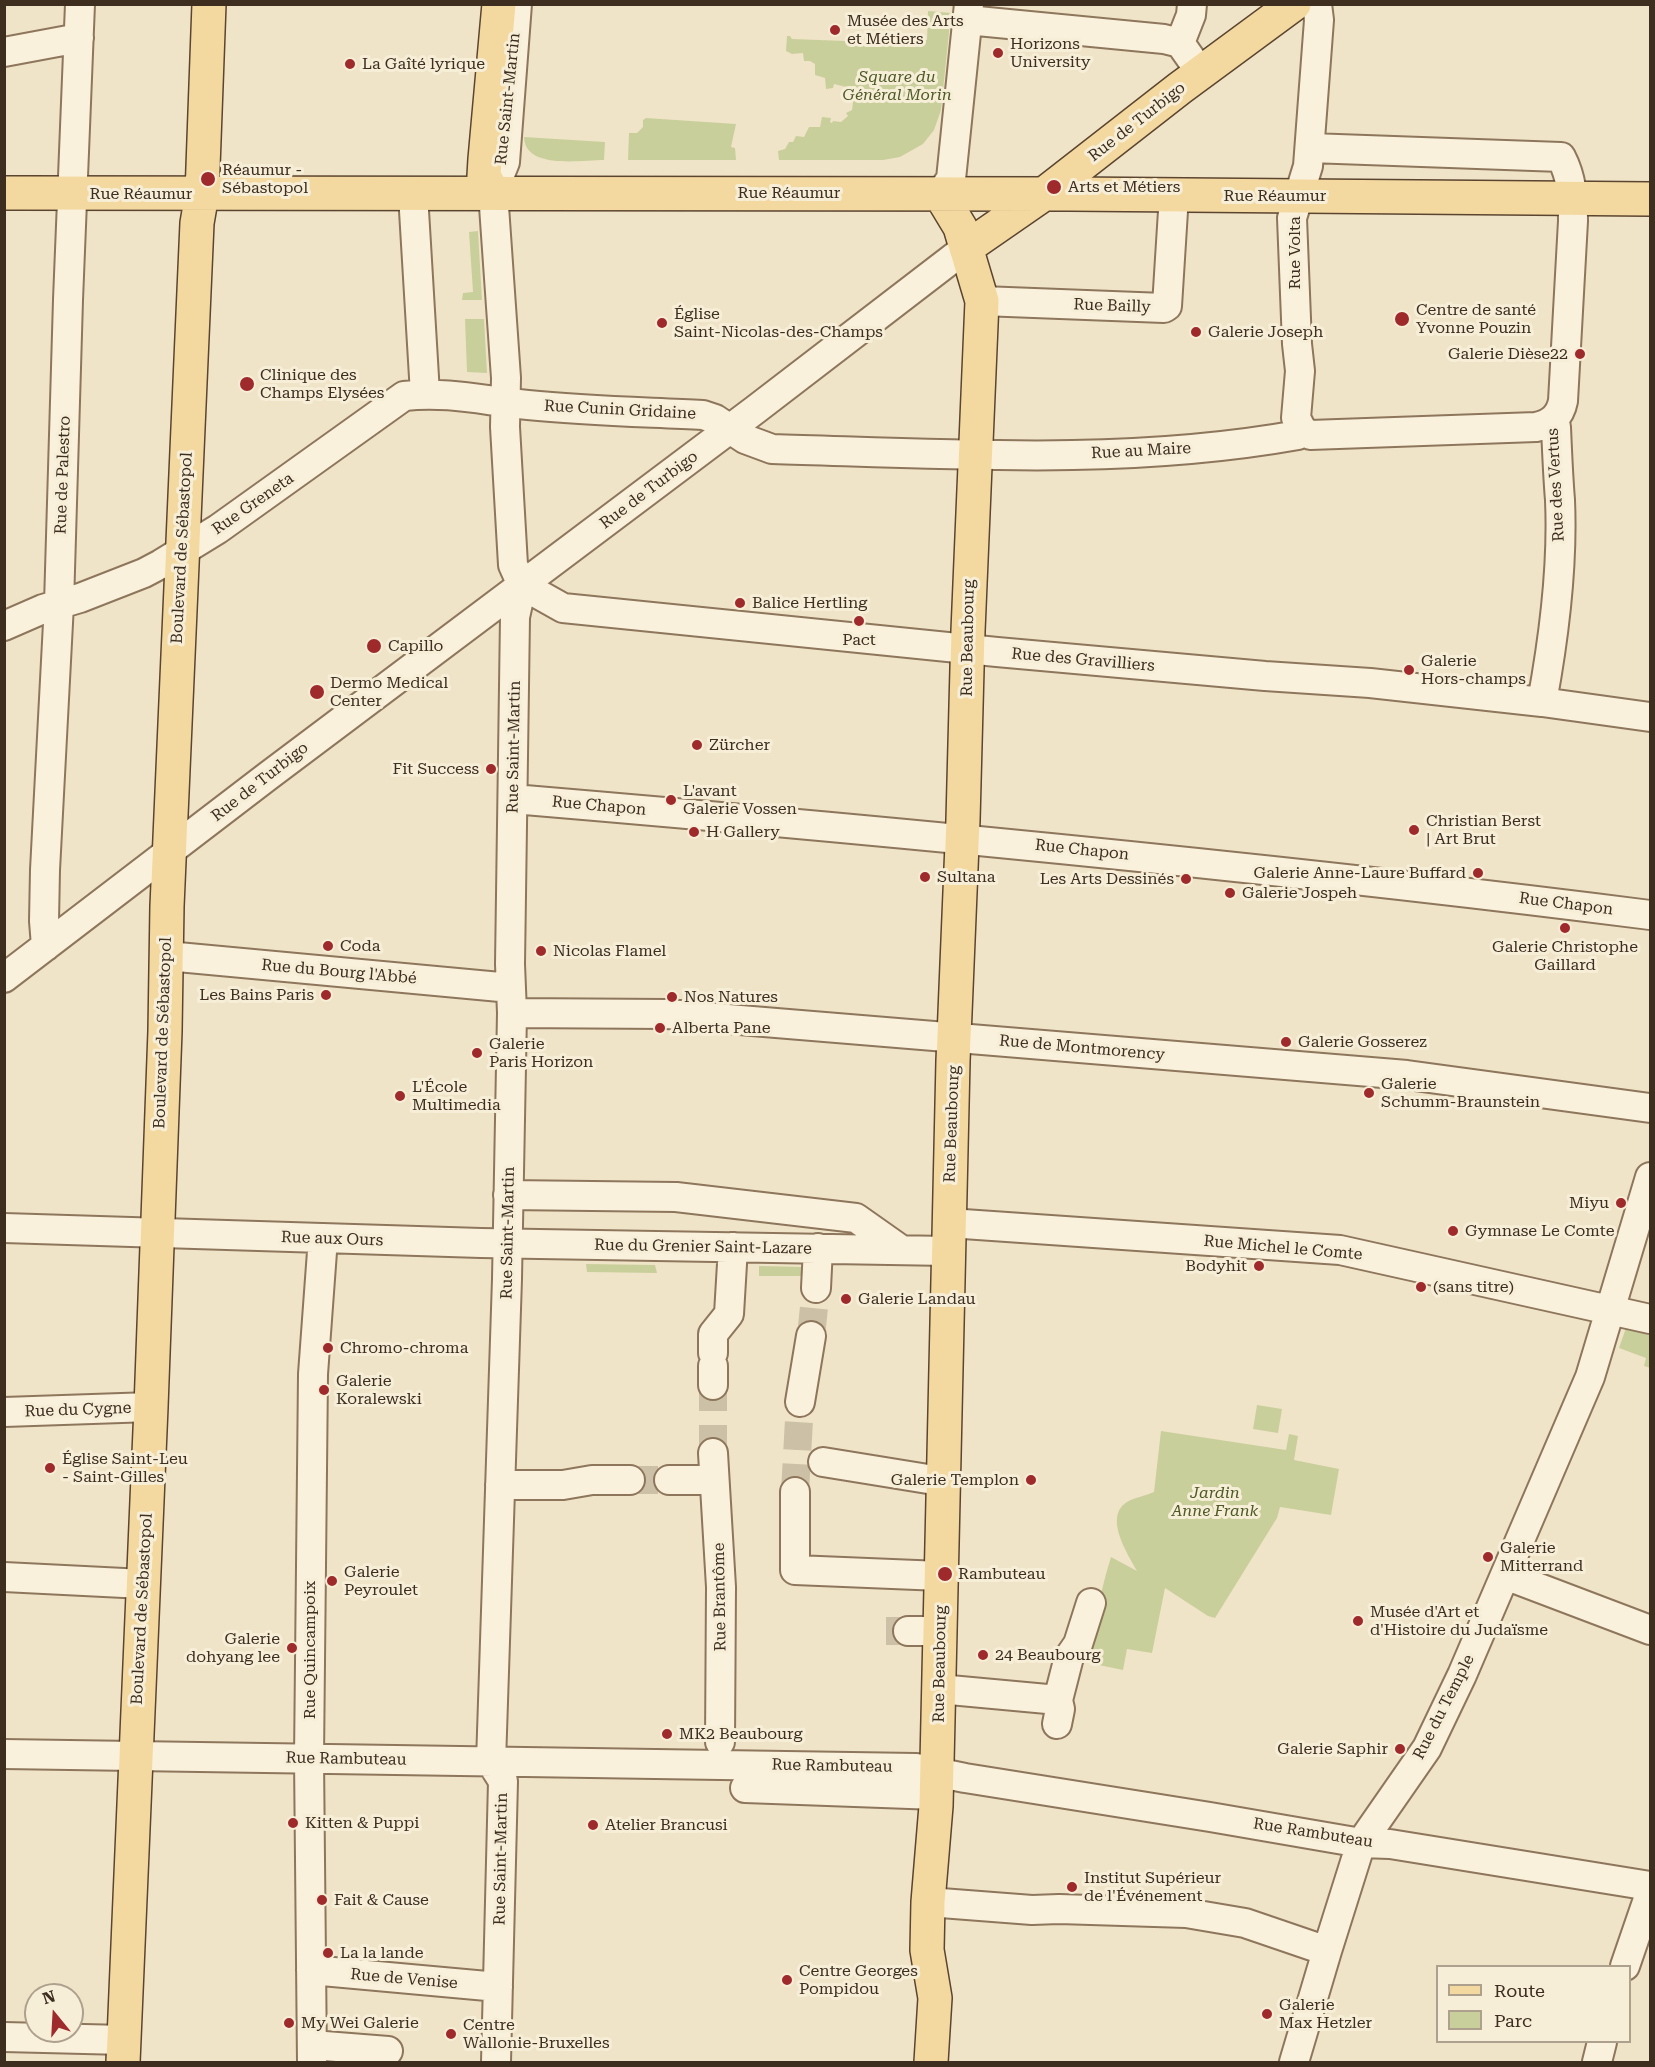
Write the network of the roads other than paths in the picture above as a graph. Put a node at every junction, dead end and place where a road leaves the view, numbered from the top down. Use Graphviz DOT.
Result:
graph roads {
  1 [pos="80,4"];
  2 [pos="209,4"];
  3 [pos="499,4"];
  4 [pos="517,4"];
  5 [pos="1192,4"];
  6 [pos="1294,4"];
  7 [pos="1317,4"];
  8 [pos="968,12"];
  9 [pos="79,38"];
  10 [pos="1180,43"];
  11 [pos="4,52"];
  12 [pos="1201,73"];
  13 [pos="1310,148"];
  14 [pos="493,192"];
  15 [pos="4,194"];
  16 [pos="72,194"];
  17 [pos="202,194"];
  18 [pos="413,194"];
  19 [pos="940,194"];
  20 [pos="1044,194"];
  21 [pos="1174,195"];
  22 [pos="1298,196"];
  23 [pos="1573,198"];
  24 [pos="1650,199"];
  25 [pos="966,248"];
  26 [pos="982,301"];
  27 [pos="425,394"];
  28 [pos="506,402"];
  29 [pos="1552,421"];
  30 [pos="730,429"];
  31 [pos="1302,430"];
  32 [pos="975,454"];
  33 [pos="183,551"];
  34 [pos="522,585"];
  35 [pos="59,604"];
  36 [pos="4,626"];
  37 [pos="968,649"];
  38 [pos="1542,702"];
  39 [pos="1650,717"];
  40 [pos="513,799"];
  41 [pos="962,838"];
  42 [pos="171,851"];
  43 [pos="1650,915"];
  44 [pos="46,946"];
  45 [pos="167,956"];
  46 [pos="4,978"];
  47 [pos="511,1001"];
  48 [pos="955,1038"];
  49 [pos="1650,1108"];
  50 [pos="1650,1177"];
  51 [pos="508,1195"];
  52 [pos="4,1228"];
  53 [pos="156,1233"];
  54 [pos="949,1237"];
  55 [pos="323,1238"];
  56 [pos="507,1244"];
  57 [pos="733,1247"];
  58 [pos="821,1248"];
  59 [pos="900,1250"];
  60 [pos="819,1288"];
  61 [pos="1611,1310"];
  62 [pos="1650,1319"];
  63 [pos="811,1336"];
  64 [pos="713,1368"];
  65 [pos="800,1402"];
  66 [pos="151,1407"];
  67 [pos="4,1412"];
  68 [pos="823,1462"];
  69 [pos="669,1479"];
  70 [pos="944,1479"];
  71 [pos="630,1480"];
  72 [pos="500,1485"];
  73 [pos="795,1492"];
  74 [pos="1505,1575"];
  75 [pos="941,1576"];
  76 [pos="4,1577"];
  77 [pos="144,1584"];
  78 [pos="1091,1603"];
  79 [pos="1650,1630"];
  80 [pos="908,1631"];
  81 [pos="940,1631"];
  82 [pos="939,1689"];
  83 [pos="4,1754"];
  84 [pos="136,1756"];
  85 [pos="721,1756"];
  86 [pos="309,1758"];
  87 [pos="491,1762"];
  88 [pos="937,1783"];
  89 [pos="745,1788"];
  90 [pos="1361,1843"];
  91 [pos="1650,1886"];
  92 [pos="928,1902"];
  93 [pos="1327,1951"];
  94 [pos="1625,1965"];
  95 [pos="311,1970"];
  96 [pos="498,1988"];
  97 [pos="4,2037"];
  98 [pos="1602,2043"];
  99 [pos="124,2051"];
  100 [pos="388,2051"];
  101 [pos="312,2054"];
  102 [pos="496,2062"];
  103 [pos="931,2062"];
  104 [pos="1294,2062"];
  105 [pos="1597,2062"];
  1 -- 9 [label="street, Rue de Palestro"];
  2 -- 17 [label="main road, Boulevard de Sébastopol"];
  3 -- 14 [label="main road, Rue Saint-Martin"];
  4 -- 14 [label="street, Rue Saint-Martin"];
  5 -- 10 [label="street"];
  6 -- 12 [label="main road, Rue de Turbigo"];
  7 -- 13 [label="street, Rue Volta"];
  8 -- 10 [label="street"];
  8 -- 19 [label="street"];
  9 -- 11 [label="street"];
  9 -- 16 [label="street, Rue de Palestro"];
  10 -- 12 [label="street"];
  12 -- 20 [label="main road, Rue de Turbigo"];
  13 -- 22 [label="street, Rue Volta"];
  13 -- 23 [label="street"];
  14 -- 18 [label="main road, Rue Réaumur"];
  14 -- 19 [label="main road, Rue Réaumur"];
  14 -- 28 [label="street, Rue Saint-Martin"];
  15 -- 16 [label="main road, Rue Réaumur"];
  16 -- 17 [label="main road, Rue Réaumur"];
  16 -- 35 [label="street, Rue de Palestro"];
  17 -- 18 [label="main road, Rue Réaumur"];
  17 -- 33 [label="main road, Boulevard de Sébastopol"];
  18 -- 27 [label="street"];
  19 -- 20 [label="main road, Rue Réaumur"];
  19 -- 25 [label="main road, Rue Beaubourg"];
  20 -- 21 [label="main road, Rue Réaumur"];
  20 -- 25 [label="main road, Rue de Turbigo"];
  21 -- 22 [label="main road, Rue Réaumur"];
  21 -- 26 [label="street, Rue Bailly"];
  22 -- 23 [label="main road, Rue Réaumur"];
  22 -- 31 [label="street, Rue Volta"];
  23 -- 24 [label="main road, Rue Réaumur"];
  23 -- 29 [label="street, Rue des Vertus"];
  25 -- 26 [label="main road, Rue Beaubourg"];
  25 -- 30 [label="street, Rue de Turbigo"];
  26 -- 32 [label="main road, Rue Beaubourg"];
  27 -- 28 [label="street"];
  27 -- 33 [label="street, Rue Greneta"];
  28 -- 30 [label="street, Rue Cunin Gridaine"];
  28 -- 34 [label="street, Rue Saint-Martin"];
  29 -- 31 [label="street, Rue au Maire"];
  29 -- 38 [label="street, Rue des Vertus"];
  30 -- 32 [label="street, Rue au Maire"];
  30 -- 34 [label="street, Rue de Turbigo"];
  31 -- 32 [label="street, Rue au Maire"];
  32 -- 37 [label="main road, Rue Beaubourg"];
  33 -- 35 [label="street, Rue Greneta"];
  33 -- 42 [label="main road, Boulevard de Sébastopol"];
  34 -- 37 [label="street, Rue des Gravilliers"];
  34 -- 40 [label="street, Rue Saint-Martin"];
  34 -- 42 [label="street, Rue de Turbigo"];
  35 -- 36 [label="street, Rue Greneta"];
  35 -- 44 [label="street, Rue de Palestro"];
  37 -- 38 [label="street, Rue des Gravilliers"];
  37 -- 41 [label="main road, Rue Beaubourg"];
  38 -- 39 [label="street, Rue des Gravilliers"];
  40 -- 41 [label="street, Rue Chapon"];
  40 -- 47 [label="street, Rue Saint-Martin"];
  41 -- 43 [label="street, Rue Chapon"];
  41 -- 48 [label="main road, Rue Beaubourg"];
  42 -- 44 [label="street, Rue de Turbigo"];
  42 -- 45 [label="main road, Boulevard de Sébastopol"];
  44 -- 46 [label="street, Rue de Turbigo"];
  45 -- 47 [label="street, Rue du Bourg l'Abbé"];
  45 -- 53 [label="main road, Boulevard de Sébastopol"];
  47 -- 48 [label="street, Rue de Montmorency"];
  47 -- 51 [label="street, Rue Saint-Martin"];
  48 -- 49 [label="street, Rue de Montmorency"];
  48 -- 54 [label="main road, Rue Beaubourg"];
  50 -- 61 [label="street, Rue du Temple"];
  51 -- 56 [label="street, Rue Saint-Martin"];
  51 -- 59 [label="street"];
  52 -- 53 [label="street, Rue aux Ours"];
  53 -- 55 [label="street, Rue aux Ours"];
  53 -- 66 [label="main road, Boulevard de Sébastopol"];
  54 -- 59 [label="street, Rue du Grenier Saint-Lazare"];
  54 -- 61 [label="street, Rue Michel le Comte"];
  54 -- 70 [label="main road, Rue Beaubourg"];
  55 -- 56 [label="street, Rue aux Ours"];
  55 -- 86 [label="street, Rue Quincampoix"];
  56 -- 57 [label="street, Rue du Grenier Saint-Lazare"];
  56 -- 72 [label="street, Rue Saint-Martin"];
  57 -- 58 [label="street, Rue du Grenier Saint-Lazare"];
  57 -- 64 [label="street"];
  58 -- 59 [label="street, Rue du Grenier Saint-Lazare"];
  58 -- 60 [label="street"];
  61 -- 62 [label="street, Rue Michel le Comte"];
  61 -- 74 [label="street, Rue du Temple"];
  63 -- 65 [label="street"];
  66 -- 67 [label="street, Rue du Cygne"];
  66 -- 77 [label="main road, Boulevard de Sébastopol"];
  68 -- 70 [label="street"];
  69 -- 85 [label="street, Rue Brantôme"];
  70 -- 75 [label="main road, Rue Beaubourg"];
  71 -- 72 [label="street"];
  72 -- 87 [label="street, Rue Saint-Martin"];
  73 -- 75 [label="street"];
  74 -- 79 [label="street"];
  74 -- 90 [label="street, Rue du Temple"];
  75 -- 81 [label="main road, Rue Beaubourg"];
  76 -- 77 [label="street"];
  77 -- 84 [label="main road, Boulevard de Sébastopol"];
  78 -- 82 [label="street"];
  80 -- 81 [label="street"];
  81 -- 82 [label="main road, Rue Beaubourg"];
  82 -- 88 [label="main road, Rue Beaubourg"];
  83 -- 84 [label="street, Rue Rambuteau"];
  84 -- 86 [label="street, Rue Rambuteau"];
  84 -- 99 [label="main road, Boulevard de Sébastopol"];
  85 -- 87 [label="street, Rue Rambuteau"];
  85 -- 88 [label="street, Rue Rambuteau"];
  86 -- 87 [label="street, Rue Rambuteau"];
  86 -- 95 [label="street, Rue Quincampoix"];
  87 -- 96 [label="street, Rue Saint-Martin"];
  88 -- 89 [label="street"];
  88 -- 90 [label="street, Rue Rambuteau"];
  88 -- 92 [label="main road, Rue Beaubourg"];
  90 -- 91 [label="street, Rue Rambuteau"];
  90 -- 93 [label="street, Rue du Temple"];
  91 -- 94 [label="street"];
  92 -- 93 [label="street"];
  92 -- 103 [label="main road, Rue Beaubourg"];
  93 -- 104 [label="street, Rue du Temple"];
  95 -- 96 [label="street, Rue de Venise"];
  95 -- 101 [label="street, Rue Quincampoix"];
  96 -- 102 [label="street, Rue Saint-Martin"];
  97 -- 99 [label="street"];
  98 -- 105 [label="street"];
  100 -- 101 [label="street"];
}
